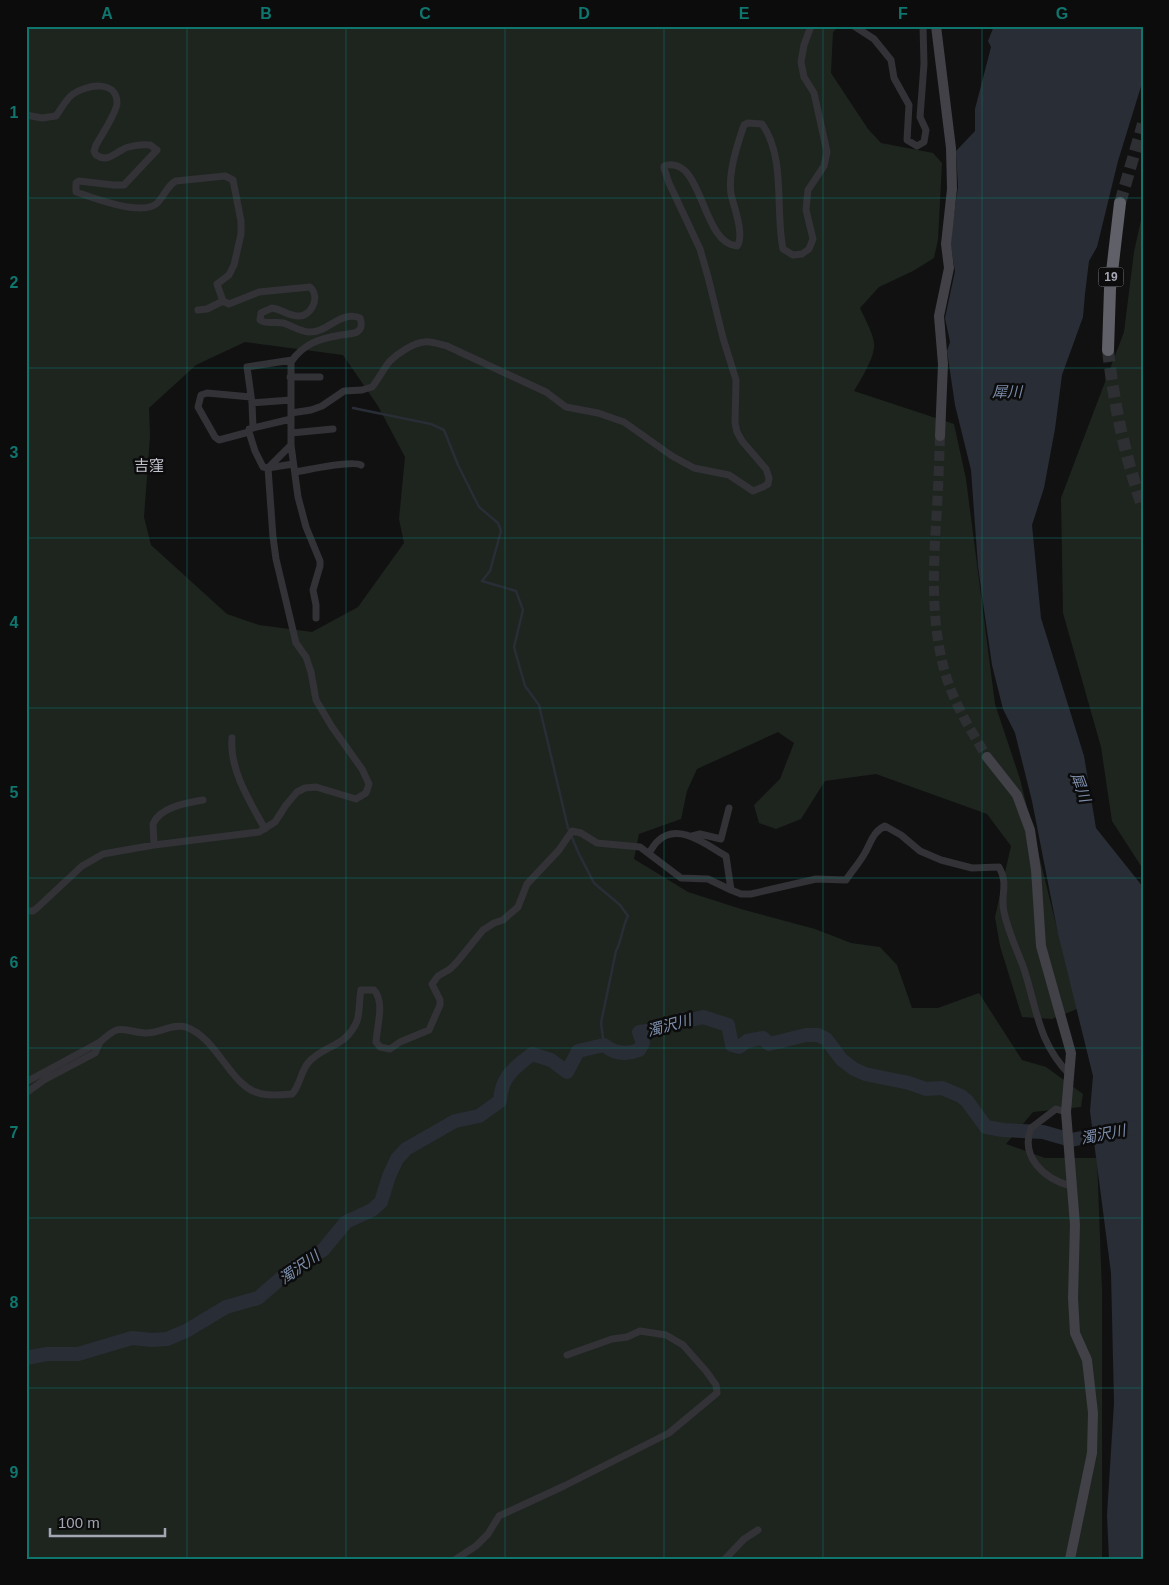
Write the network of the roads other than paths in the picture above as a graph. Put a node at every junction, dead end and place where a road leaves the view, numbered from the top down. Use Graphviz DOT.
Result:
graph roads {
  1 [pos="811,26"];
  2 [pos="854,26"];
  3 [pos="923,26"];
  4 [pos="936,26"];
  5 [pos="26,115"];
  6 [pos="1120,204"];
  7 [pos="223,301"];
  8 [pos="198,310"];
  9 [pos="1108,350"];
  10 [pos="292,360"];
  11 [pos="290,377"];
  12 [pos="320,378"];
  13 [pos="252,400"];
  14 [pos="291,400"];
  15 [pos="291,416"];
  16 [pos="332,429"];
  17 [pos="251,430"];
  18 [pos="291,433"];
  19 [pos="940,436"];
  20 [pos="291,445"];
  21 [pos="361,465"];
  22 [pos="268,468"];
  23 [pos="294,468"];
  24 [pos="316,618"];
  25 [pos="232,738"];
  26 [pos="987,758"];
  27 [pos="203,800"];
  28 [pos="729,808"];
  29 [pos="265,829"];
  30 [pos="692,836"];
  31 [pos="154,845"];
  32 [pos="648,853"];
  33 [pos="731,890"];
  34 [pos="26,912"];
  35 [pos="100,1042"];
  36 [pos="1069,1074"];
  37 [pos="26,1082"];
  38 [pos="26,1092"];
  39 [pos="1066,1112"];
  40 [pos="1071,1186"];
  41 [pos="568,1354"];
  42 [pos="758,1530"];
  43 [pos="456,1559"];
  44 [pos="725,1559"];
  45 [pos="1070,1559"];
  1 -- 15 [label="street"];
  2 -- 3 [label="street"];
  4 -- 19 [label="street"];
  5 -- 7 [label="street"];
  6 -- 9 [label="highway, 19"];
  7 -- 8 [label="street"];
  7 -- 10 [label="street"];
  10 -- 11 [label="street"];
  10 -- 13 [label="street"];
  11 -- 12 [label="street"];
  11 -- 14 [label="street"];
  13 -- 14 [label="street"];
  13 -- 17 [label="street"];
  13 -- 17 [label="street"];
  14 -- 15 [label="street"];
  15 -- 17 [label="street"];
  15 -- 18 [label="street"];
  16 -- 18 [label="street"];
  17 -- 22 [label="street"];
  18 -- 20 [label="street"];
  20 -- 22 [label="street"];
  20 -- 23 [label="street"];
  21 -- 23 [label="street"];
  22 -- 23 [label="street"];
  22 -- 29 [label="street"];
  23 -- 24 [label="street"];
  25 -- 29 [label="street"];
  26 -- 36 [label="street"];
  27 -- 31 [label="street"];
  28 -- 30 [label="street"];
  29 -- 31 [label="street"];
  30 -- 32 [label="street"];
  30 -- 33 [label="street"];
  31 -- 34 [label="street"];
  32 -- 33 [label="street"];
  32 -- 35 [label="street"];
  33 -- 36 [label="street"];
  35 -- 37 [label="street"];
  35 -- 38 [label="street"];
  36 -- 39 [label="street"];
  39 -- 40 [label="street"];
  39 -- 40 [label="street"];
  40 -- 45 [label="street"];
  41 -- 43 [label="street"];
  42 -- 44 [label="street"];
}
